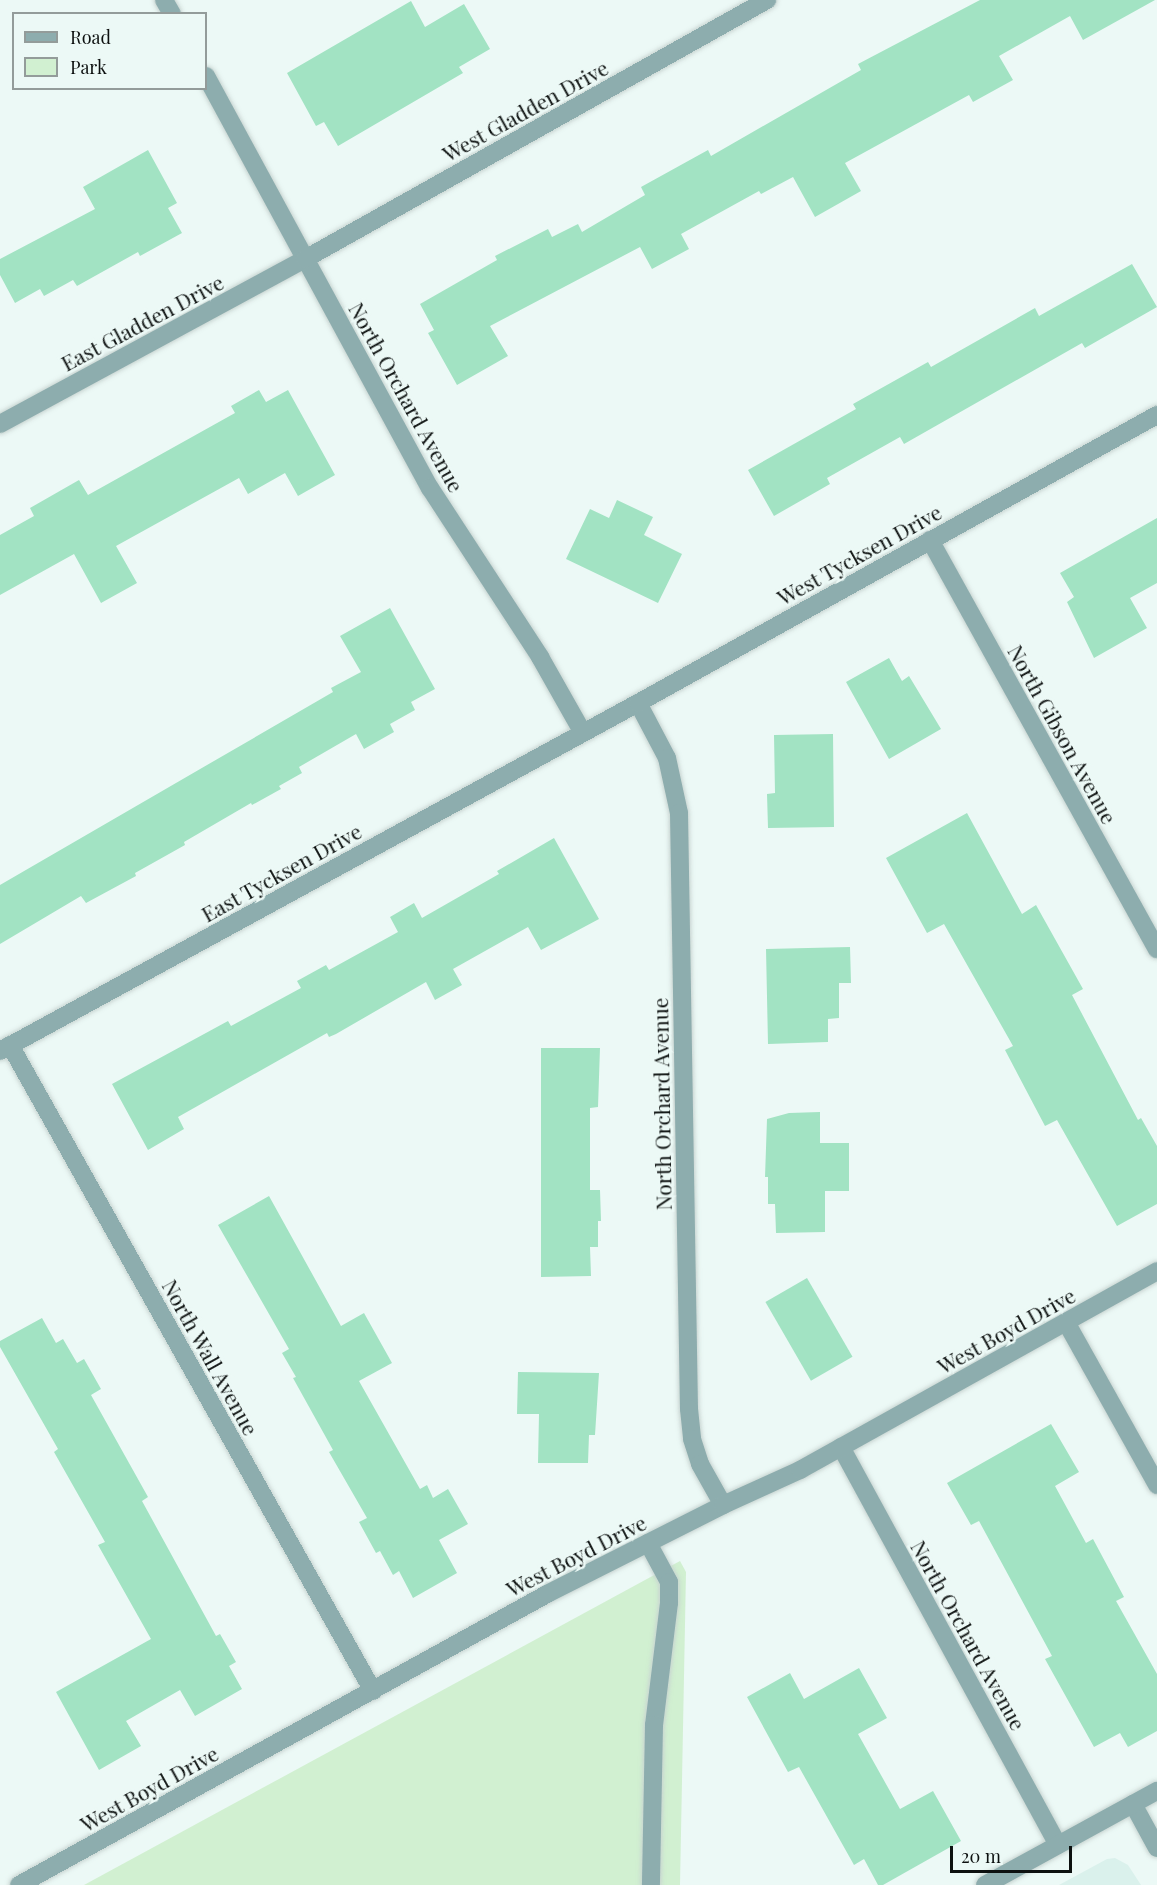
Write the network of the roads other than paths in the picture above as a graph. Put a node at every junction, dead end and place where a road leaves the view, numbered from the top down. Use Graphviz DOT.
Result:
graph roads {
  1 [pos="767,0"];
  2 [pos="207,78"];
  3 [pos="305,259"];
  4 [pos="1157,415"];
  5 [pos="0,424"];
  6 [pos="930,540"];
  7 [pos="638,703"];
  8 [pos="583,733"];
  9 [pos="1157,950"];
  10 [pos="5,1048"];
  11 [pos="1157,1271"];
  12 [pos="1066,1322"];
  13 [pos="841,1447"];
  14 [pos="1157,1485"];
  15 [pos="723,1505"];
  16 [pos="648,1543"];
  17 [pos="373,1691"];
  18 [pos="1157,1791"];
  19 [pos="1133,1804"];
  20 [pos="1058,1845"];
  21 [pos="1157,1848"];
  22 [pos="19,1885"];
  23 [pos="651,1885"];
  24 [pos="985,1885"];
  1 -- 3 [label="street, West Gladden Drive"];
  2 -- 3 [label="street, North Orchard Avenue"];
  3 -- 5 [label="street, East Gladden Drive"];
  3 -- 8 [label="street, North Orchard Avenue"];
  4 -- 6 [label="street, West Tycksen Drive"];
  6 -- 7 [label="street, West Tycksen Drive"];
  6 -- 9 [label="street, North Gibson Avenue"];
  7 -- 8 [label="street, West Tycksen Drive"];
  7 -- 15 [label="street, North Orchard Avenue"];
  8 -- 10 [label="street, East Tycksen Drive"];
  10 -- 17 [label="street, North Wall Avenue"];
  11 -- 12 [label="street, West Boyd Drive"];
  12 -- 13 [label="street, West Boyd Drive"];
  12 -- 14 [label="street"];
  13 -- 15 [label="street, West Boyd Drive"];
  13 -- 20 [label="street, North Orchard Avenue"];
  15 -- 16 [label="street, West Boyd Drive"];
  16 -- 17 [label="street, West Boyd Drive"];
  16 -- 23 [label="street"];
  17 -- 22 [label="street, West Boyd Drive"];
  18 -- 19 [label="street"];
  19 -- 20 [label="street"];
  19 -- 21 [label="street"];
  20 -- 24 [label="street"];
}
